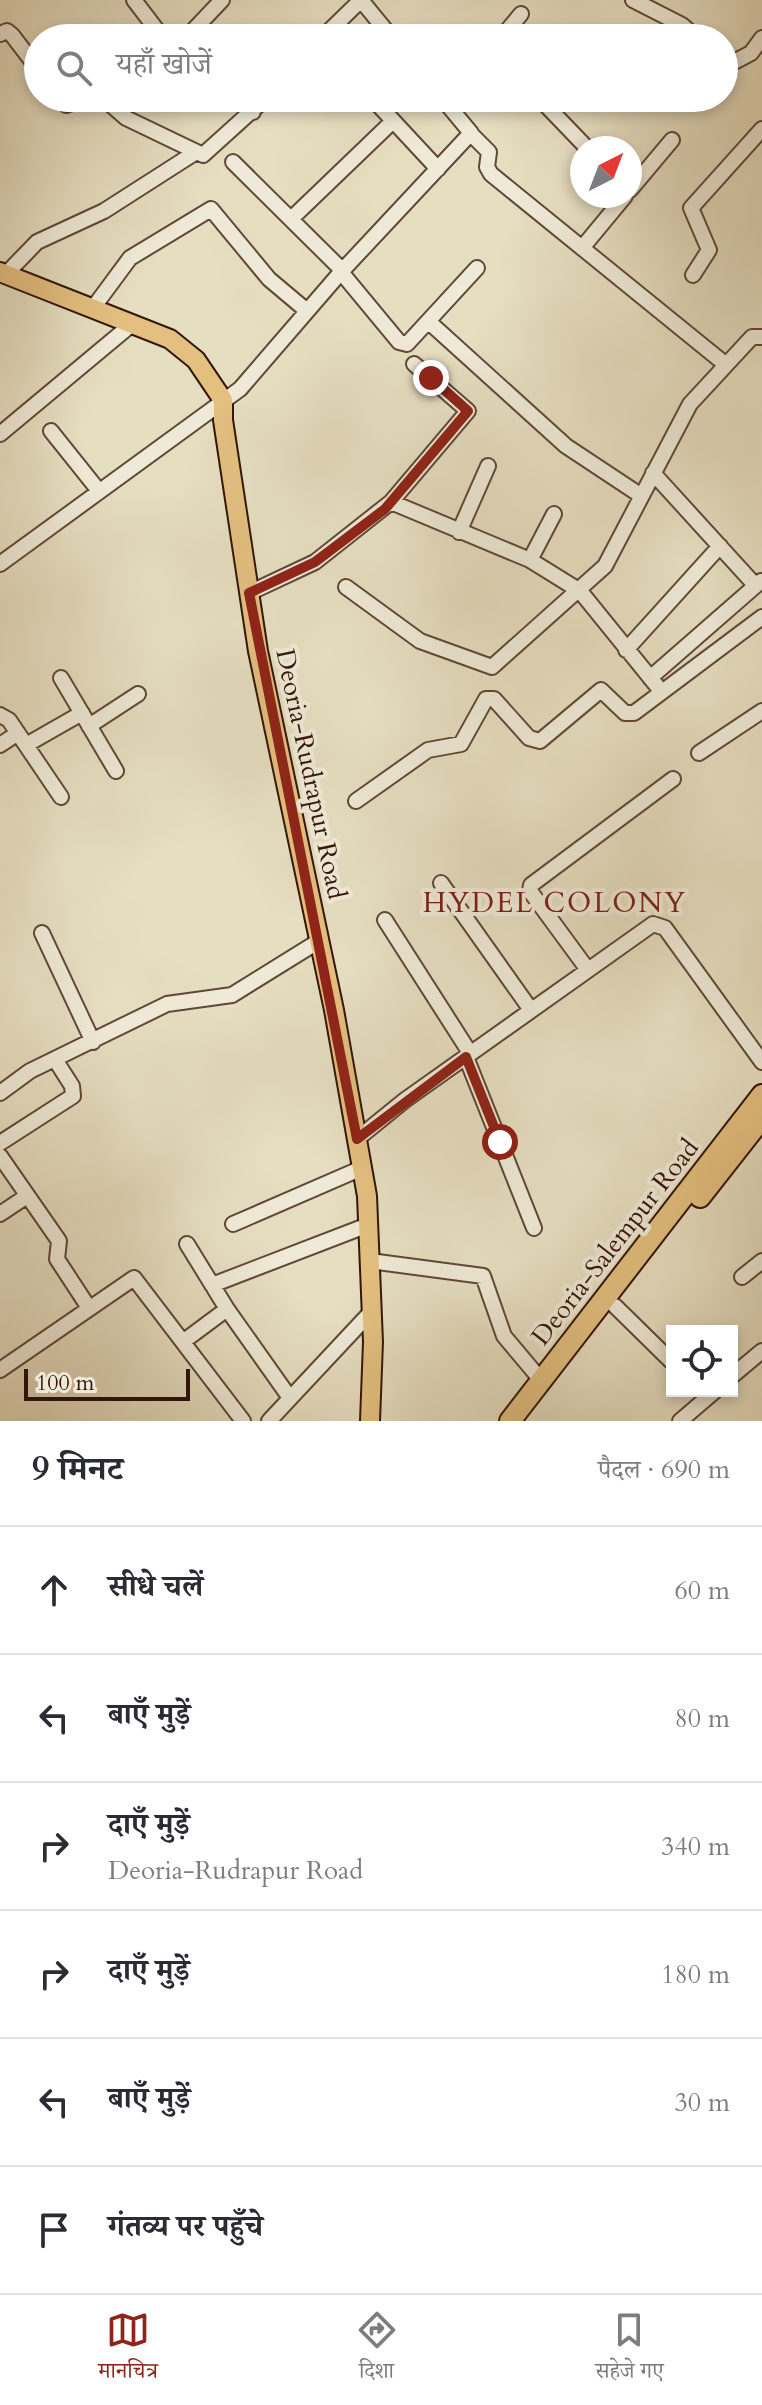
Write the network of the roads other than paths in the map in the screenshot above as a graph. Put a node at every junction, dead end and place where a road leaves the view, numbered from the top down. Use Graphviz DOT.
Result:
graph roads {
  1 [pos="134,0"];
  2 [pos="222,0"];
  3 [pos="633,0"];
  4 [pos="521,14"];
  5 [pos="152,24"];
  6 [pos="199,24"];
  7 [pos="336,24"];
  8 [pos="381,24"];
  9 [pos="513,24"];
  10 [pos="680,24"];
  11 [pos="0,34"];
  12 [pos="762,38"];
  13 [pos="24,51"];
  14 [pos="738,61"];
  15 [pos="119,112"];
  16 [pos="253,112"];
  17 [pos="385,112"];
  18 [pos="455,112"];
  19 [pos="552,112"];
  20 [pos="393,121"];
  21 [pos="762,129"];
  22 [pos="470,133"];
  23 [pos="575,136"];
  24 [pos="672,140"];
  25 [pos="193,154"];
  26 [pos="233,162"];
  27 [pos="438,169"];
  28 [pos="642,176"];
  29 [pos="615,208"];
  30 [pos="291,219"];
  31 [pos="582,248"];
  32 [pos="477,268"];
  33 [pos="342,272"];
  34 [pos="3,273"];
  35 [pos="693,275"];
  36 [pos="93,308"];
  37 [pos="307,311"];
  38 [pos="429,322"];
  39 [pos="132,324"];
  40 [pos="762,337"];
  41 [pos="414,364"];
  42 [pos="725,364"];
  43 [pos="223,400"];
  44 [pos="51,431"];
  45 [pos="0,434"];
  46 [pos="488,466"];
  47 [pos="653,473"];
  48 [pos="99,491"];
  49 [pos="640,495"];
  50 [pos="391,502"];
  51 [pos="554,514"];
  52 [pos="459,532"];
  53 [pos="720,546"];
  54 [pos="530,560"];
  55 [pos="0,564"];
  56 [pos="759,583"];
  57 [pos="346,587"];
  58 [pos="580,591"];
  59 [pos="249,593"];
  60 [pos="762,617"];
  61 [pos="626,650"];
  62 [pos="61,678"];
  63 [pos="650,678"];
  64 [pos="661,691"];
  65 [pos="138,694"];
  66 [pos="762,711"];
  67 [pos="0,715"];
  68 [pos="86,720"];
  69 [pos="22,739"];
  70 [pos="0,745"];
  71 [pos="699,753"];
  72 [pos="116,771"];
  73 [pos="673,779"];
  74 [pos="61,797"];
  75 [pos="356,801"];
  76 [pos="441,883"];
  77 [pos="385,920"];
  78 [pos="42,933"];
  79 [pos="319,941"];
  80 [pos="588,970"];
  81 [pos="531,1010"];
  82 [pos="93,1042"];
  83 [pos="468,1055"];
  84 [pos="56,1061"];
  85 [pos="762,1062"];
  86 [pos="0,1093"];
  87 [pos="762,1095"];
  88 [pos="762,1118"];
  89 [pos="357,1139"];
  90 [pos="0,1143"];
  91 [pos="0,1156"];
  92 [pos="362,1168"];
  93 [pos="27,1196"];
  94 [pos="0,1214"];
  95 [pos="233,1224"];
  96 [pos="368,1225"];
  97 [pos="534,1228"];
  98 [pos="187,1244"];
  99 [pos="370,1261"];
  100 [pos="762,1261"];
  101 [pos="742,1277"];
  102 [pos="212,1285"];
  103 [pos="615,1306"];
  104 [pos="89,1308"];
  105 [pos="227,1309"];
  106 [pos="371,1312"];
  107 [pos="184,1341"];
  108 [pos="762,1351"];
  109 [pos="666,1356"];
  110 [pos="0,1370"];
  111 [pos="738,1371"];
  112 [pos="541,1380"];
  113 [pos="704,1397"];
  114 [pos="290,1398"];
  115 [pos="243,1421"];
  116 [pos="269,1421"];
  117 [pos="370,1421"];
  118 [pos="510,1421"];
  119 [pos="526,1421"];
  120 [pos="680,1421"];
  1 -- 5 [label="street"];
  2 -- 6 [label="street"];
  3 -- 10 [label="street"];
  4 -- 9 [label="street"];
  7 -- 8 [label="street"];
  11 -- 13 [label="street"];
  12 -- 14 [label="street"];
  15 -- 25 [label="street"];
  16 -- 25 [label="street"];
  17 -- 20 [label="street"];
  18 -- 22 [label="street"];
  19 -- 23 [label="street"];
  20 -- 27 [label="street"];
  20 -- 30 [label="street"];
  21 -- 35 [label="street"];
  22 -- 27 [label="street"];
  22 -- 31 [label="street"];
  24 -- 28 [label="street"];
  25 -- 34 [label="street"];
  26 -- 30 [label="street"];
  27 -- 33 [label="street"];
  29 -- 31 [label="street"];
  30 -- 33 [label="street"];
  31 -- 42 [label="street"];
  32 -- 38 [label="street"];
  33 -- 37 [label="street"];
  33 -- 38 [label="street"];
  34 -- 36 [label="main road, Deoria-Rudrapur Road"];
  36 -- 37 [label="street"];
  36 -- 39 [label="main road, Deoria-Rudrapur Road"];
  37 -- 43 [label="street"];
  38 -- 49 [label="street"];
  39 -- 43 [label="main road, Deoria-Rudrapur Road"];
  39 -- 45 [label="street"];
  40 -- 42 [label="street"];
  41 -- 50 [label="street"];
  42 -- 47 [label="street"];
  43 -- 48 [label="street"];
  43 -- 59 [label="main road, Deoria-Rudrapur Road"];
  44 -- 48 [label="street"];
  46 -- 52 [label="street"];
  47 -- 49 [label="street"];
  47 -- 53 [label="street"];
  48 -- 55 [label="street"];
  49 -- 58 [label="street"];
  50 -- 52 [label="street"];
  50 -- 59 [label="street"];
  51 -- 54 [label="street"];
  52 -- 54 [label="street"];
  53 -- 56 [label="street"];
  53 -- 61 [label="street"];
  54 -- 58 [label="street"];
  56 -- 63 [label="street"];
  57 -- 58 [label="street"];
  58 -- 61 [label="street"];
  59 -- 79 [label="main road, Deoria-Rudrapur Road"];
  60 -- 64 [label="street"];
  61 -- 63 [label="street"];
  62 -- 68 [label="street"];
  63 -- 64 [label="street"];
  64 -- 75 [label="street"];
  65 -- 68 [label="street"];
  66 -- 71 [label="street"];
  67 -- 69 [label="street"];
  68 -- 69 [label="street"];
  68 -- 72 [label="street"];
  69 -- 70 [label="street"];
  69 -- 74 [label="street"];
  73 -- 80 [label="street"];
  76 -- 81 [label="street"];
  77 -- 83 [label="street"];
  78 -- 82 [label="street"];
  79 -- 82 [label="street"];
  79 -- 89 [label="main road, Deoria-Rudrapur Road"];
  80 -- 81 [label="street"];
  80 -- 85 [label="street"];
  81 -- 83 [label="street"];
  82 -- 84 [label="street"];
  83 -- 89 [label="street"];
  83 -- 97 [label="street"];
  84 -- 86 [label="street"];
  84 -- 90 [label="street"];
  87 -- 112 [label="highway, Deoria-Salempur Road"];
  88 -- 103 [label="highway, Deoria-Salempur Road"];
  89 -- 92 [label="main road, Deoria-Rudrapur Road"];
  91 -- 93 [label="street"];
  92 -- 95 [label="street"];
  92 -- 96 [label="main road, Deoria-Rudrapur Road"];
  93 -- 94 [label="street"];
  93 -- 104 [label="street"];
  96 -- 99 [label="main road, Deoria-Rudrapur Road"];
  96 -- 102 [label="street"];
  98 -- 102 [label="street"];
  99 -- 106 [label="main road, Deoria-Rudrapur Road"];
  99 -- 112 [label="street"];
  100 -- 101 [label="street"];
  102 -- 105 [label="street"];
  103 -- 109 [label="street"];
  103 -- 119 [label="highway, Deoria-Salempur Road"];
  104 -- 107 [label="street"];
  104 -- 110 [label="street"];
  105 -- 107 [label="street"];
  105 -- 114 [label="street"];
  106 -- 114 [label="street"];
  106 -- 117 [label="main road, Deoria-Rudrapur Road"];
  107 -- 115 [label="street"];
  108 -- 111 [label="street"];
  112 -- 118 [label="highway, Deoria-Salempur Road"];
  113 -- 120 [label="street"];
  114 -- 116 [label="street"];
}
